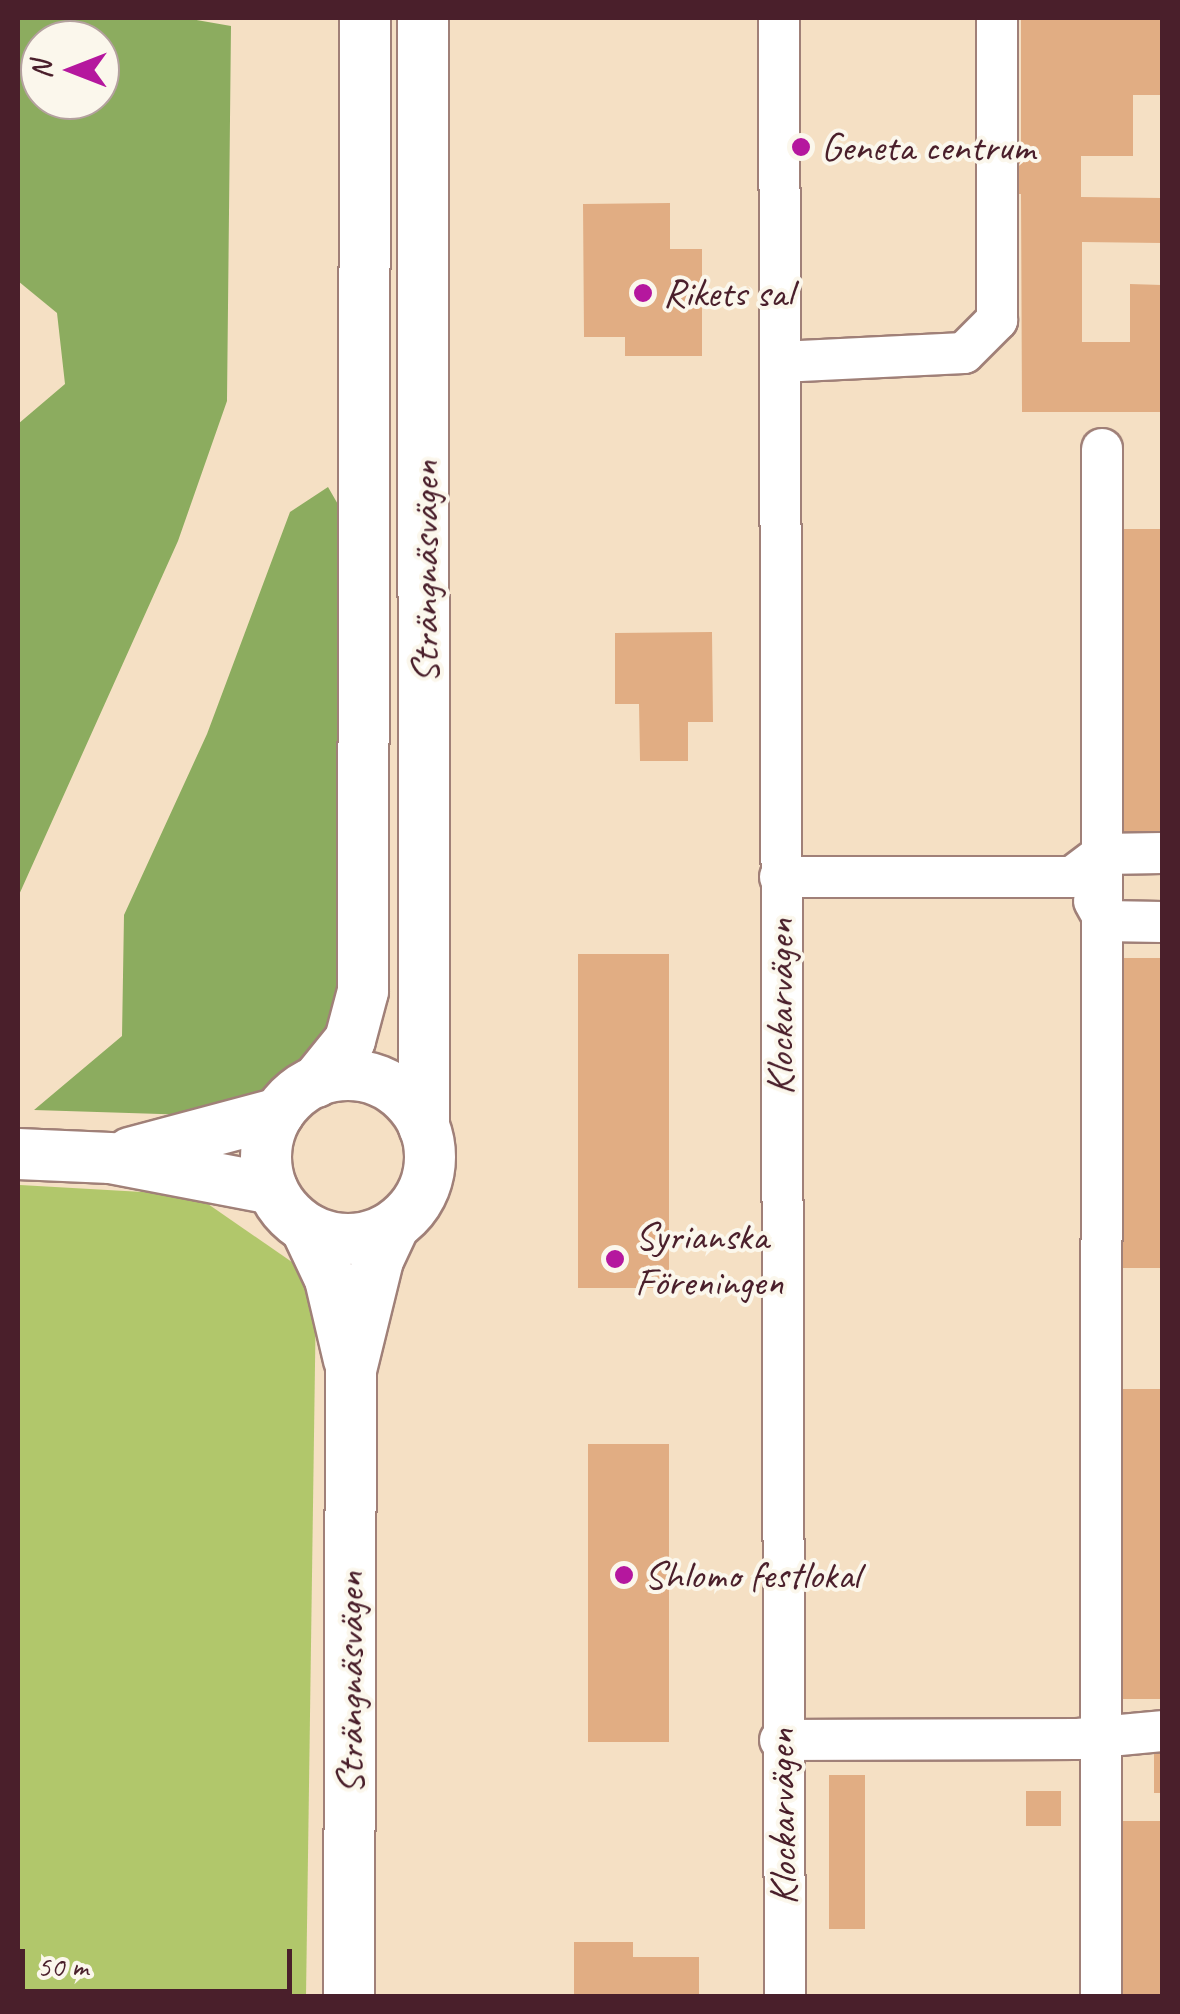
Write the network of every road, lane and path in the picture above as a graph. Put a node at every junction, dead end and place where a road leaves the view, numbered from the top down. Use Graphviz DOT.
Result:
graph roads {
  1 [pos="365,18"];
  2 [pos="422,18"];
  3 [pos="779,18"];
  4 [pos="997,18"];
  5 [pos="780,362"];
  6 [pos="1102,449"];
  7 [pos="1162,853"];
  8 [pos="1088,866"];
  9 [pos="780,877"];
  10 [pos="1104,922"];
  11 [pos="1162,922"];
  12 [pos="316,1082"];
  13 [pos="279,1113"];
  14 [pos="424,1128"];
  15 [pos="18,1154"];
  16 [pos="110,1158"];
  17 [pos="272,1189"];
  18 [pos="394,1225"];
  19 [pos="306,1228"];
  20 [pos="352,1370"];
  21 [pos="1162,1731"];
  22 [pos="1100,1735"];
  23 [pos="780,1740"];
  24 [pos="349,1996"];
  25 [pos="786,1996"];
  26 [pos="1100,1996"];
  1 -- 12 [label="main road, Strängnäsvägen"];
  2 -- 14 [label="main road, Strängnäsvägen"];
  3 -- 5 [label="street, Klockarvägen"];
  4 -- 5 [label="street"];
  5 -- 9 [label="street, Klockarvägen"];
  6 -- 8 [label="street"];
  7 -- 8 [label="street"];
  8 -- 9 [label="street"];
  8 -- 10 [label="street"];
  9 -- 23 [label="street, Klockarvägen"];
  10 -- 11 [label="street"];
  10 -- 22 [label="street"];
  12 -- 13 [label="main road"];
  12 -- 14 [label="main road"];
  13 -- 16 [label="main road"];
  13 -- 17 [label="main road"];
  14 -- 18 [label="main road"];
  15 -- 16 [label="main road"];
  16 -- 17 [label="main road"];
  17 -- 19 [label="main road"];
  18 -- 19 [label="main road"];
  18 -- 20 [label="main road, Strängnäsvägen"];
  19 -- 20 [label="main road, Strängnäsvägen"];
  20 -- 24 [label="main road, Strängnäsvägen"];
  21 -- 22 [label="street"];
  22 -- 23 [label="street"];
  22 -- 26 [label="street"];
  23 -- 25 [label="street, Klockarvägen"];
}
